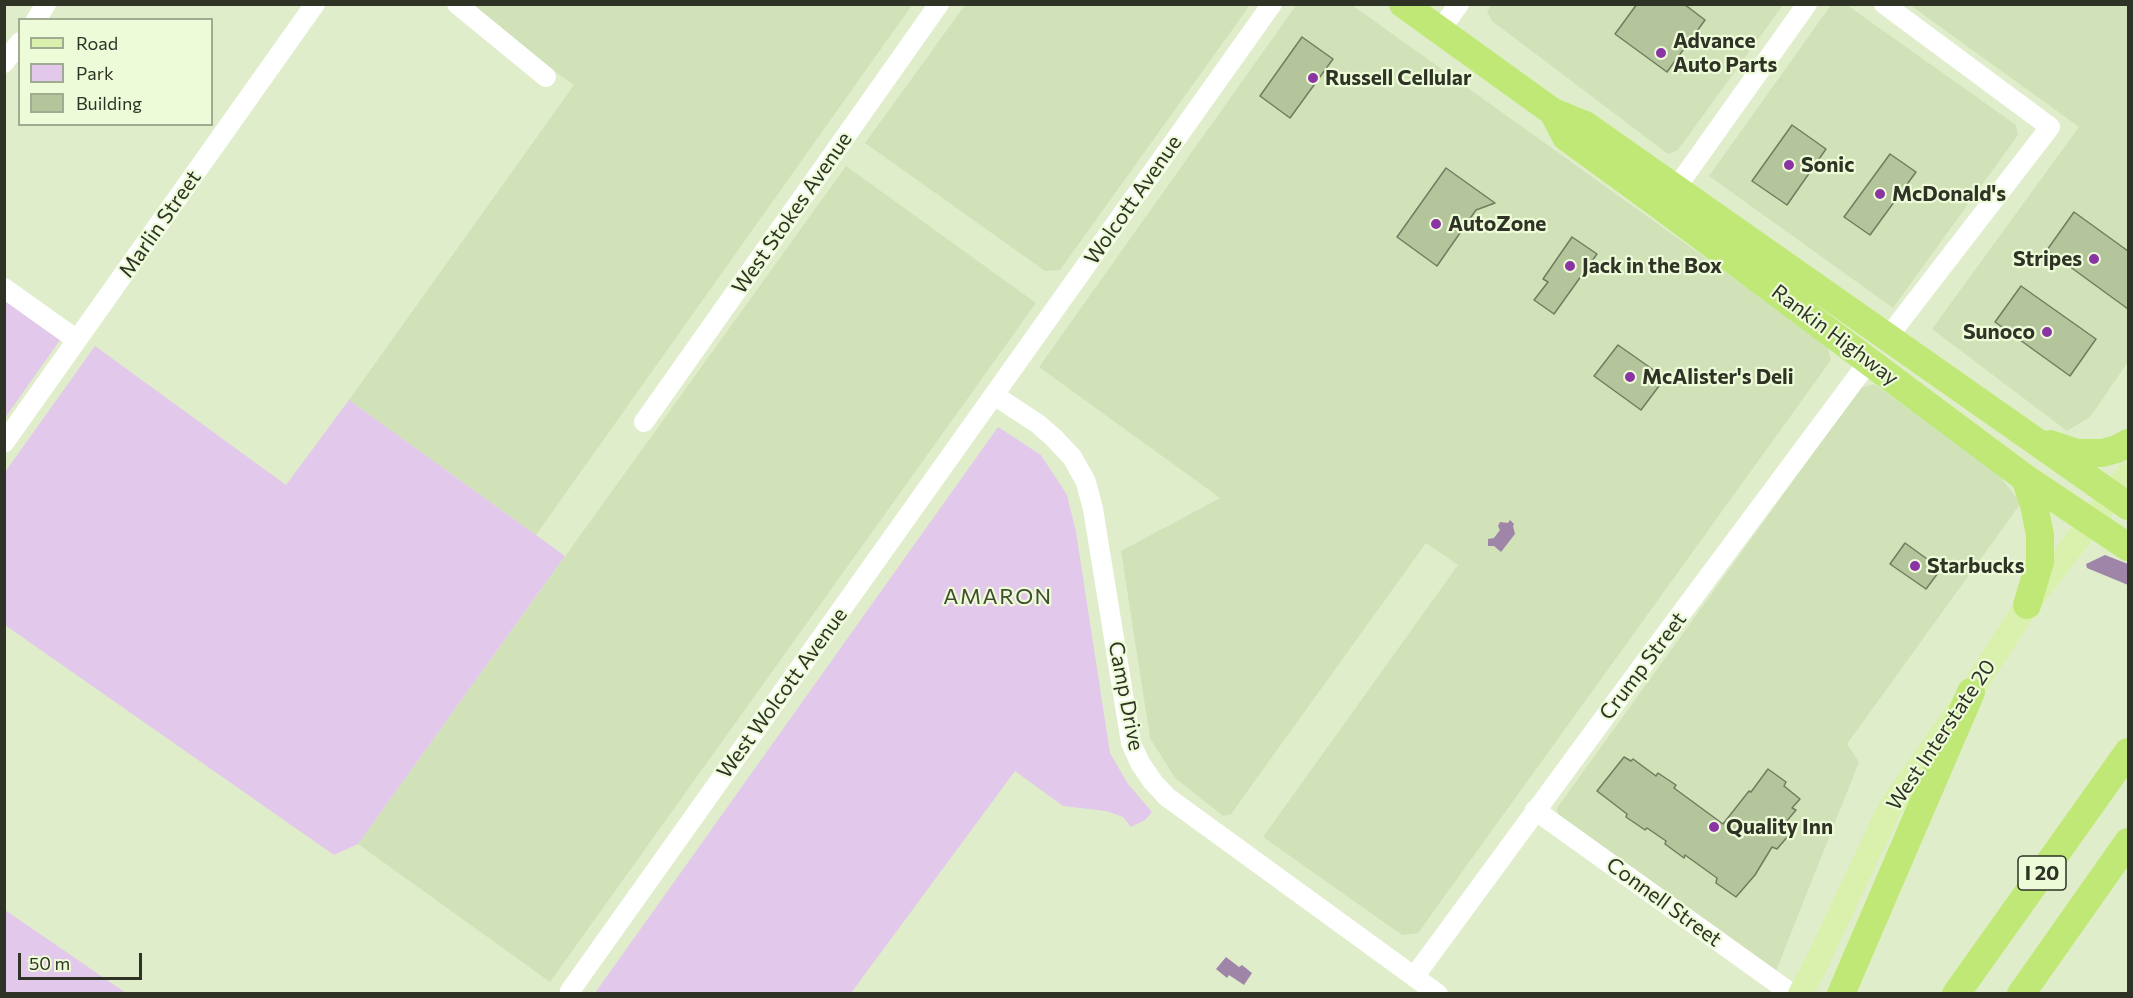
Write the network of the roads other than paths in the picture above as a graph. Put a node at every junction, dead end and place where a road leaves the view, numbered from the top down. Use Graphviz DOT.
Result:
graph roads {
  1 [pos="46,4"];
  2 [pos="315,4"];
  3 [pos="457,4"];
  4 [pos="939,4"];
  5 [pos="1272,4"];
  6 [pos="1403,4"];
  7 [pos="1459,4"];
  8 [pos="1807,4"];
  9 [pos="1884,4"];
  10 [pos="37,18"];
  11 [pos="1440,30"];
  12 [pos="18,45"];
  13 [pos="4,63"];
  14 [pos="546,77"];
  15 [pos="1669,198"];
  16 [pos="1753,274"];
  17 [pos="4,288"];
  18 [pos="1888,337"];
  19 [pos="77,340"];
  20 [pos="1869,361"];
  21 [pos="994,395"];
  22 [pos="2003,417"];
  23 [pos="644,422"];
  24 [pos="2036,440"];
  25 [pos="4,443"];
  26 [pos="2128,443"];
  27 [pos="2025,478"];
  28 [pos="2124,492"];
  29 [pos="2092,522"];
  30 [pos="2128,547"];
  31 [pos="2027,605"];
  32 [pos="1971,692"];
  33 [pos="2128,752"];
  34 [pos="1535,810"];
  35 [pos="2128,842"];
  36 [pos="1417,974"];
  37 [pos="570,991"];
  38 [pos="1438,993"];
  39 [pos="1792,993"];
  40 [pos="1800,993"];
  41 [pos="1841,993"];
  42 [pos="1956,993"];
  43 [pos="2021,993"];
  1 -- 10 [label="street"];
  2 -- 19 [label="street, Marlin Street"];
  3 -- 14 [label="street"];
  4 -- 23 [label="street, West Stokes Avenue"];
  5 -- 21 [label="street, Wolcott Avenue"];
  6 -- 11 [label="highway, Rankin Highway"];
  7 -- 11 [label="street"];
  8 -- 15 [label="street"];
  9 -- 18 [label="street"];
  11 -- 15 [label="highway, Rankin Highway"];
  12 -- 13 [label="street"];
  15 -- 16 [label="highway, Rankin Highway"];
  15 -- 18 [label="highway, Rankin Highway"];
  16 -- 18 [label="highway"];
  16 -- 20 [label="highway, Rankin Highway"];
  17 -- 19 [label="street"];
  18 -- 22 [label="highway, Rankin Highway"];
  19 -- 25 [label="street, Marlin Street"];
  20 -- 22 [label="highway"];
  20 -- 27 [label="highway, Rankin Highway"];
  20 -- 34 [label="street, Crump Street"];
  21 -- 36 [label="street, Camp Drive"];
  21 -- 37 [label="street, West Wolcott Avenue"];
  22 -- 24 [label="highway, Rankin Highway"];
  24 -- 26 [label="highway"];
  24 -- 28 [label="highway, Rankin Highway"];
  27 -- 29 [label="highway, Rankin Highway"];
  27 -- 31 [label="highway"];
  28 -- 29 [label="main road, West Interstate 20"];
  29 -- 30 [label="highway, Rankin Highway"];
  29 -- 31 [label="main road, West Interstate 20"];
  31 -- 32 [label="main road, West Interstate 20"];
  32 -- 40 [label="main road, West Interstate 20"];
  32 -- 41 [label="highway"];
  33 -- 42 [label="highway, I 20"];
  34 -- 36 [label="street, Crump Street"];
  34 -- 39 [label="street, Connell Street"];
  35 -- 43 [label="highway, I 20"];
  36 -- 38 [label="street, Camp Drive"];
}
